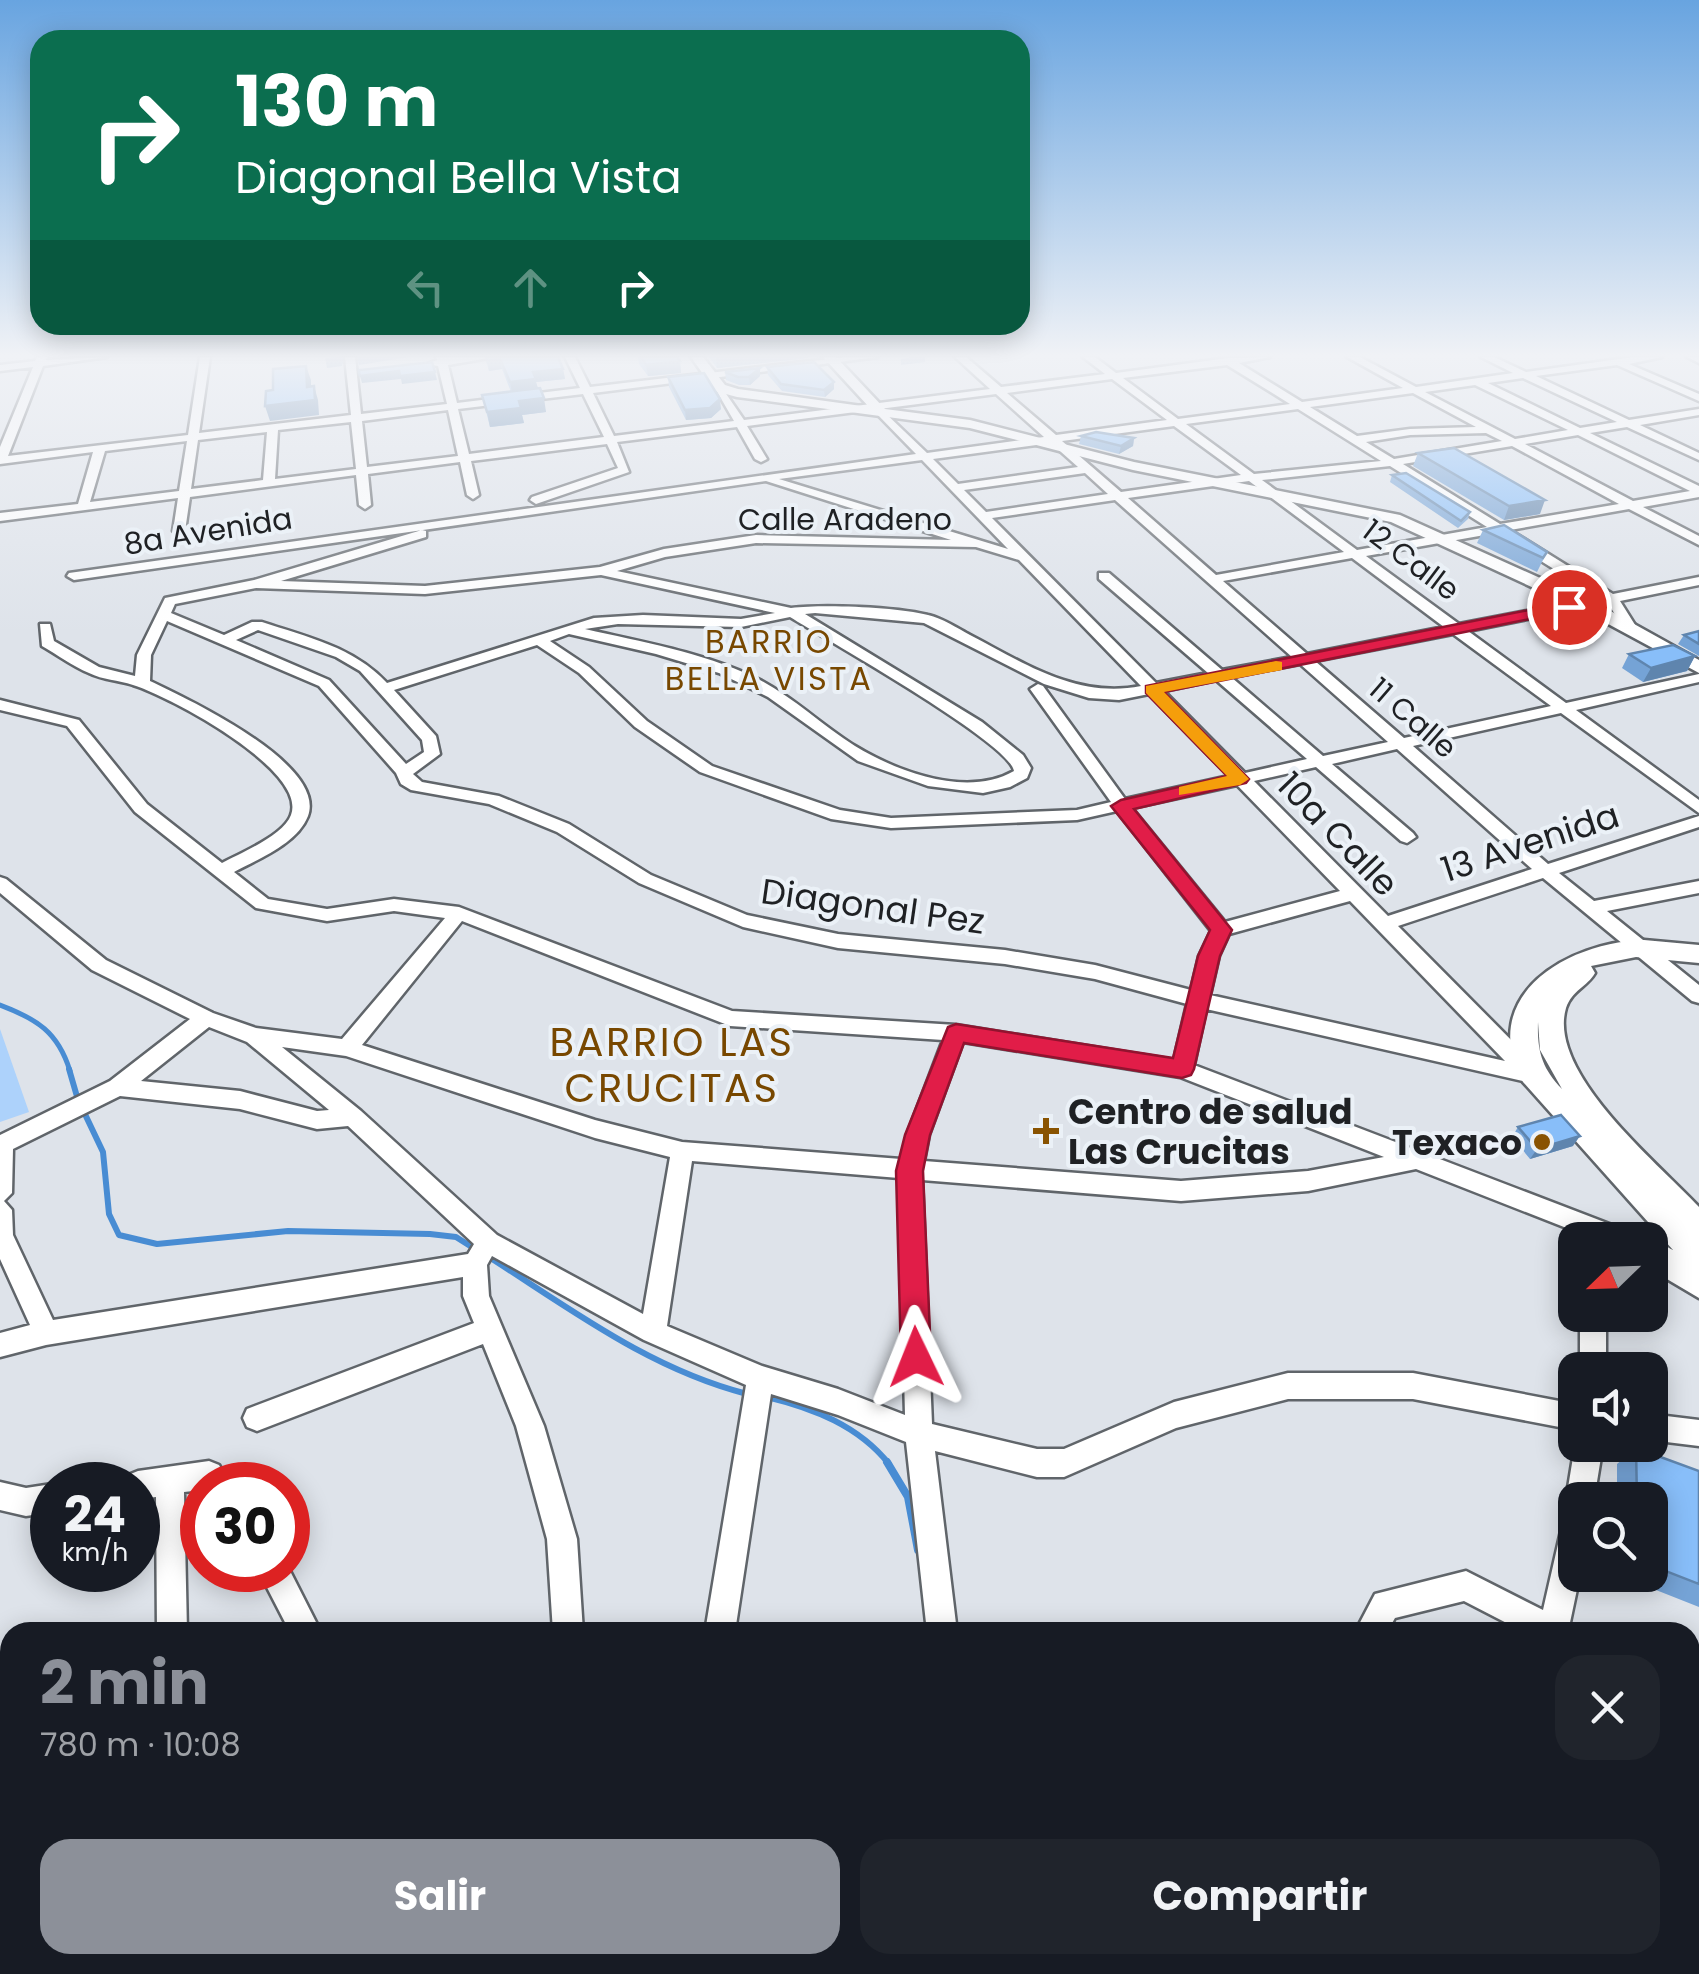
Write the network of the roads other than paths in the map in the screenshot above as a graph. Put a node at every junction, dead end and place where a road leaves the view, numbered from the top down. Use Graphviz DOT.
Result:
graph roads {
  1 [pos="91,449"];
  2 [pos="100,449"];
  3 [pos="191,449"];
  4 [pos="271,449"];
  5 [pos="361,449"];
  6 [pos="463,449"];
  7 [pos="534,449"];
  8 [pos="617,449"];
  9 [pos="756,449"];
  10 [pos="916,449"];
  11 [pos="997,449"];
  12 [pos="1062,449"];
  13 [pos="1078,449"];
  14 [pos="1215,449"];
  15 [pos="1368,449"];
  16 [pos="1474,449"];
  17 [pos="1522,449"];
  18 [pos="1613,449"];
  19 [pos="924,457"];
  20 [pos="761,458"];
  21 [pos="465,459"];
  22 [pos="0,460"];
  23 [pos="1390,463"];
  24 [pos="1088,468"];
  25 [pos="364,472"];
  26 [pos="1252,476"];
  27 [pos="771,480"];
  28 [pos="1209,482"];
  29 [pos="269,483"];
  30 [pos="954,488"];
  31 [pos="1274,492"];
  32 [pos="1699,492"];
  33 [pos="185,493"];
  34 [pos="473,495"];
  35 [pos="1120,497"];
  36 [pos="365,504"];
  37 [pos="83,506"];
  38 [pos="1628,506"];
  39 [pos="512,512"];
  40 [pos="0,516"];
  41 [pos="983,516"];
  42 [pos="477,517"];
  43 [pos="1502,530"];
  44 [pos="180,531"];
  45 [pos="1696,537"];
  46 [pos="1450,540"];
  47 [pos="972,544"];
  48 [pos="1361,556"];
  49 [pos="1024,557"];
  50 [pos="601,572"];
  51 [pos="74,576"];
  52 [pos="1104,576"];
  53 [pos="1214,579"];
  54 [pos="1699,581"];
  55 [pos="256,584"];
  56 [pos="1612,599"];
  57 [pos="1580,604"];
  58 [pos="791,612"];
  59 [pos="162,614"];
  60 [pos="45,627"];
  61 [pos="1630,628"];
  62 [pos="568,630"];
  63 [pos="1458,630"];
  64 [pos="539,640"];
  65 [pos="224,642"];
  66 [pos="1306,660"];
  67 [pos="1699,672"];
  68 [pos="1220,676"];
  69 [pos="142,682"];
  70 [pos="385,688"];
  71 [pos="1038,689"];
  72 [pos="1152,689"];
  73 [pos="0,706"];
  74 [pos="1564,708"];
  75 [pos="1401,744"];
  76 [pos="1318,762"];
  77 [pos="404,772"];
  78 [pos="1240,779"];
  79 [pos="1121,806"];
  80 [pos="1699,808"];
  81 [pos="1699,821"];
  82 [pos="1407,837"];
  83 [pos="1545,870"];
  84 [pos="220,872"];
  85 [pos="0,883"];
  86 [pos="1699,887"];
  87 [pos="1352,894"];
  88 [pos="1590,908"];
  89 [pos="459,913"];
  90 [pos="1381,925"];
  91 [pos="1221,930"];
  92 [pos="1699,954"];
  93 [pos="1646,955"];
  94 [pos="1699,963"];
  95 [pos="1699,996"];
  96 [pos="1197,999"];
  97 [pos="206,1018"];
  98 [pos="956,1033"];
  99 [pos="254,1036"];
  100 [pos="347,1048"];
  101 [pos="1182,1069"];
  102 [pos="1532,1075"];
  103 [pos="118,1087"];
  104 [pos="353,1117"];
  105 [pos="1606,1124"];
  106 [pos="1,1144"];
  107 [pos="682,1151"];
  108 [pos="1418,1159"];
  109 [pos="910,1171"];
  110 [pos="0,1193"];
  111 [pos="0,1210"];
  112 [pos="1564,1222"];
  113 [pos="1699,1227"];
  114 [pos="481,1253"];
  115 [pos="1668,1253"];
  116 [pos="1699,1257"];
  117 [pos="1668,1262"];
  118 [pos="1699,1284"];
  119 [pos="490,1328"];
  120 [pos="652,1332"];
  121 [pos="46,1333"];
  122 [pos="0,1345"];
  123 [pos="759,1384"];
  124 [pos="1558,1414"];
  125 [pos="257,1418"];
  126 [pos="1668,1429"];
  127 [pos="1699,1433"];
  128 [pos="919,1434"];
  129 [pos="180,1479"];
  130 [pos="170,1480"];
  131 [pos="160,1482"];
  132 [pos="285,1592"];
  133 [pos="1560,1592"];
  134 [pos="166,1622"];
  135 [pos="301,1622"];
  136 [pos="567,1622"];
  137 [pos="722,1622"];
  138 [pos="941,1622"];
  139 [pos="1376,1622"];
  140 [pos="1535,1622"];
  141 [pos="1552,1622"];
  1 -- 22 [label="street"];
  2 -- 37 [label="street"];
  3 -- 33 [label="street"];
  4 -- 29 [label="street"];
  5 -- 25 [label="street"];
  6 -- 21 [label="street"];
  7 -- 21 [label="street"];
  8 -- 39 [label="street"];
  9 -- 20 [label="street"];
  10 -- 19 [label="street, 10a Calle"];
  11 -- 19 [label="street, 8a Avenida"];
  12 -- 24 [label="street, 11 Calle"];
  13 -- 28 [label="main road"];
  14 -- 26 [label="street, 12 Calle"];
  15 -- 23 [label="street"];
  16 -- 23 [label="street"];
  17 -- 38 [label="street"];
  18 -- 32 [label="street"];
  19 -- 27 [label="street, 8a Avenida"];
  19 -- 30 [label="street, 10a Calle"];
  21 -- 25 [label="street"];
  21 -- 34 [label="street"];
  23 -- 26 [label="street"];
  23 -- 43 [label="street"];
  24 -- 30 [label="street"];
  24 -- 35 [label="street, 11 Calle"];
  25 -- 29 [label="street"];
  25 -- 36 [label="street"];
  26 -- 28 [label="street"];
  26 -- 31 [label="street, 12 Calle"];
  27 -- 39 [label="street, 8a Avenida"];
  27 -- 47 [label="street"];
  28 -- 31 [label="main road"];
  28 -- 35 [label="street"];
  29 -- 33 [label="street"];
  30 -- 41 [label="street, 10a Calle"];
  31 -- 46 [label="main road"];
  31 -- 48 [label="street, 12 Calle"];
  32 -- 38 [label="street"];
  33 -- 37 [label="street"];
  33 -- 44 [label="street"];
  35 -- 41 [label="street"];
  35 -- 53 [label="street, 11 Calle"];
  37 -- 40 [label="street"];
  38 -- 43 [label="street"];
  38 -- 45 [label="street"];
  39 -- 42 [label="street, 8a Avenida"];
  41 -- 49 [label="street, 10a Calle"];
  42 -- 51 [label="street, 8a Avenida"];
  42 -- 55 [label="street"];
  43 -- 46 [label="street"];
  43 -- 56 [label="street"];
  46 -- 48 [label="street"];
  46 -- 57 [label="main road"];
  47 -- 49 [label="street"];
  47 -- 50 [label="street, Calle Aradeno"];
  48 -- 53 [label="street"];
  48 -- 63 [label="street, 12 Calle"];
  49 -- 72 [label="street, 10a Calle"];
  50 -- 55 [label="street"];
  50 -- 58 [label="street"];
  52 -- 68 [label="street"];
  53 -- 66 [label="street, 11 Calle"];
  54 -- 56 [label="street"];
  55 -- 59 [label="street"];
  56 -- 57 [label="street"];
  56 -- 61 [label="street"];
  57 -- 61 [label="main road"];
  57 -- 63 [label="street"];
  57 -- 67 [label="main road"];
  58 -- 62 [label="street"];
  58 -- 62 [label="street"];
  58 -- 72 [label="street"];
  59 -- 65 [label="street, Diagonal Pez"];
  59 -- 69 [label="street"];
  60 -- 69 [label="street"];
  61 -- 67 [label="main road"];
  62 -- 64 [label="street"];
  63 -- 66 [label="street"];
  63 -- 74 [label="street, 12 Calle"];
  64 -- 70 [label="street"];
  64 -- 79 [label="street"];
  65 -- 70 [label="street"];
  65 -- 77 [label="street, Diagonal Pez"];
  66 -- 68 [label="street"];
  66 -- 75 [label="street, 11 Calle"];
  67 -- 74 [label="street"];
  68 -- 72 [label="street"];
  68 -- 76 [label="street"];
  69 -- 84 [label="street"];
  70 -- 77 [label="street"];
  71 -- 79 [label="street"];
  72 -- 78 [label="street, 10a Calle"];
  73 -- 84 [label="street"];
  74 -- 75 [label="street"];
  74 -- 80 [label="street, 12 Calle"];
  75 -- 76 [label="street"];
  75 -- 83 [label="street, 11 Calle"];
  76 -- 78 [label="street"];
  76 -- 82 [label="street"];
  77 -- 96 [label="street, Diagonal Pez"];
  78 -- 79 [label="street"];
  78 -- 87 [label="street, 10a Calle"];
  79 -- 91 [label="street"];
  81 -- 83 [label="street, 13 Avenida"];
  83 -- 88 [label="street, 11 Calle"];
  83 -- 90 [label="street, 13 Avenida"];
  84 -- 89 [label="street"];
  85 -- 97 [label="street"];
  86 -- 88 [label="street"];
  87 -- 90 [label="street, 10a Calle"];
  87 -- 91 [label="street"];
  88 -- 93 [label="street, 11 Calle"];
  89 -- 98 [label="street"];
  89 -- 100 [label="street"];
  90 -- 102 [label="street, 10a Calle"];
  91 -- 96 [label="street"];
  92 -- 93 [label="main road"];
  93 -- 94 [label="main road"];
  93 -- 95 [label="street, 11 Calle"];
  93 -- 102 [label="main road"];
  93 -- 105 [label="main road"];
  96 -- 101 [label="street"];
  96 -- 102 [label="street, Diagonal Pez"];
  97 -- 99 [label="street"];
  97 -- 103 [label="street"];
  98 -- 101 [label="street"];
  98 -- 109 [label="street"];
  99 -- 100 [label="street"];
  99 -- 104 [label="street"];
  100 -- 107 [label="street"];
  101 -- 108 [label="street"];
  102 -- 105 [label="street, 10a Calle"];
  102 -- 116 [label="main road"];
  103 -- 104 [label="street"];
  103 -- 106 [label="street"];
  104 -- 114 [label="street"];
  105 -- 113 [label="main road"];
  106 -- 110 [label="street"];
  107 -- 109 [label="street"];
  107 -- 120 [label="street"];
  108 -- 109 [label="street"];
  108 -- 112 [label="street"];
  109 -- 128 [label="street"];
  111 -- 121 [label="street"];
  114 -- 119 [label="street"];
  114 -- 120 [label="street"];
  114 -- 121 [label="street"];
  115 -- 116 [label="street"];
  117 -- 118 [label="main road"];
  119 -- 125 [label="street"];
  119 -- 136 [label="street"];
  120 -- 123 [label="street"];
  121 -- 122 [label="street"];
  123 -- 128 [label="street"];
  123 -- 137 [label="street"];
  124 -- 128 [label="street"];
  126 -- 127 [label="street"];
  128 -- 138 [label="street"];
  129 -- 130 [label="street"];
  130 -- 131 [label="street"];
  130 -- 134 [label="street"];
  132 -- 135 [label="street"];
  133 -- 141 [label="street"];
  139 -- 140 [label="street"];
}
